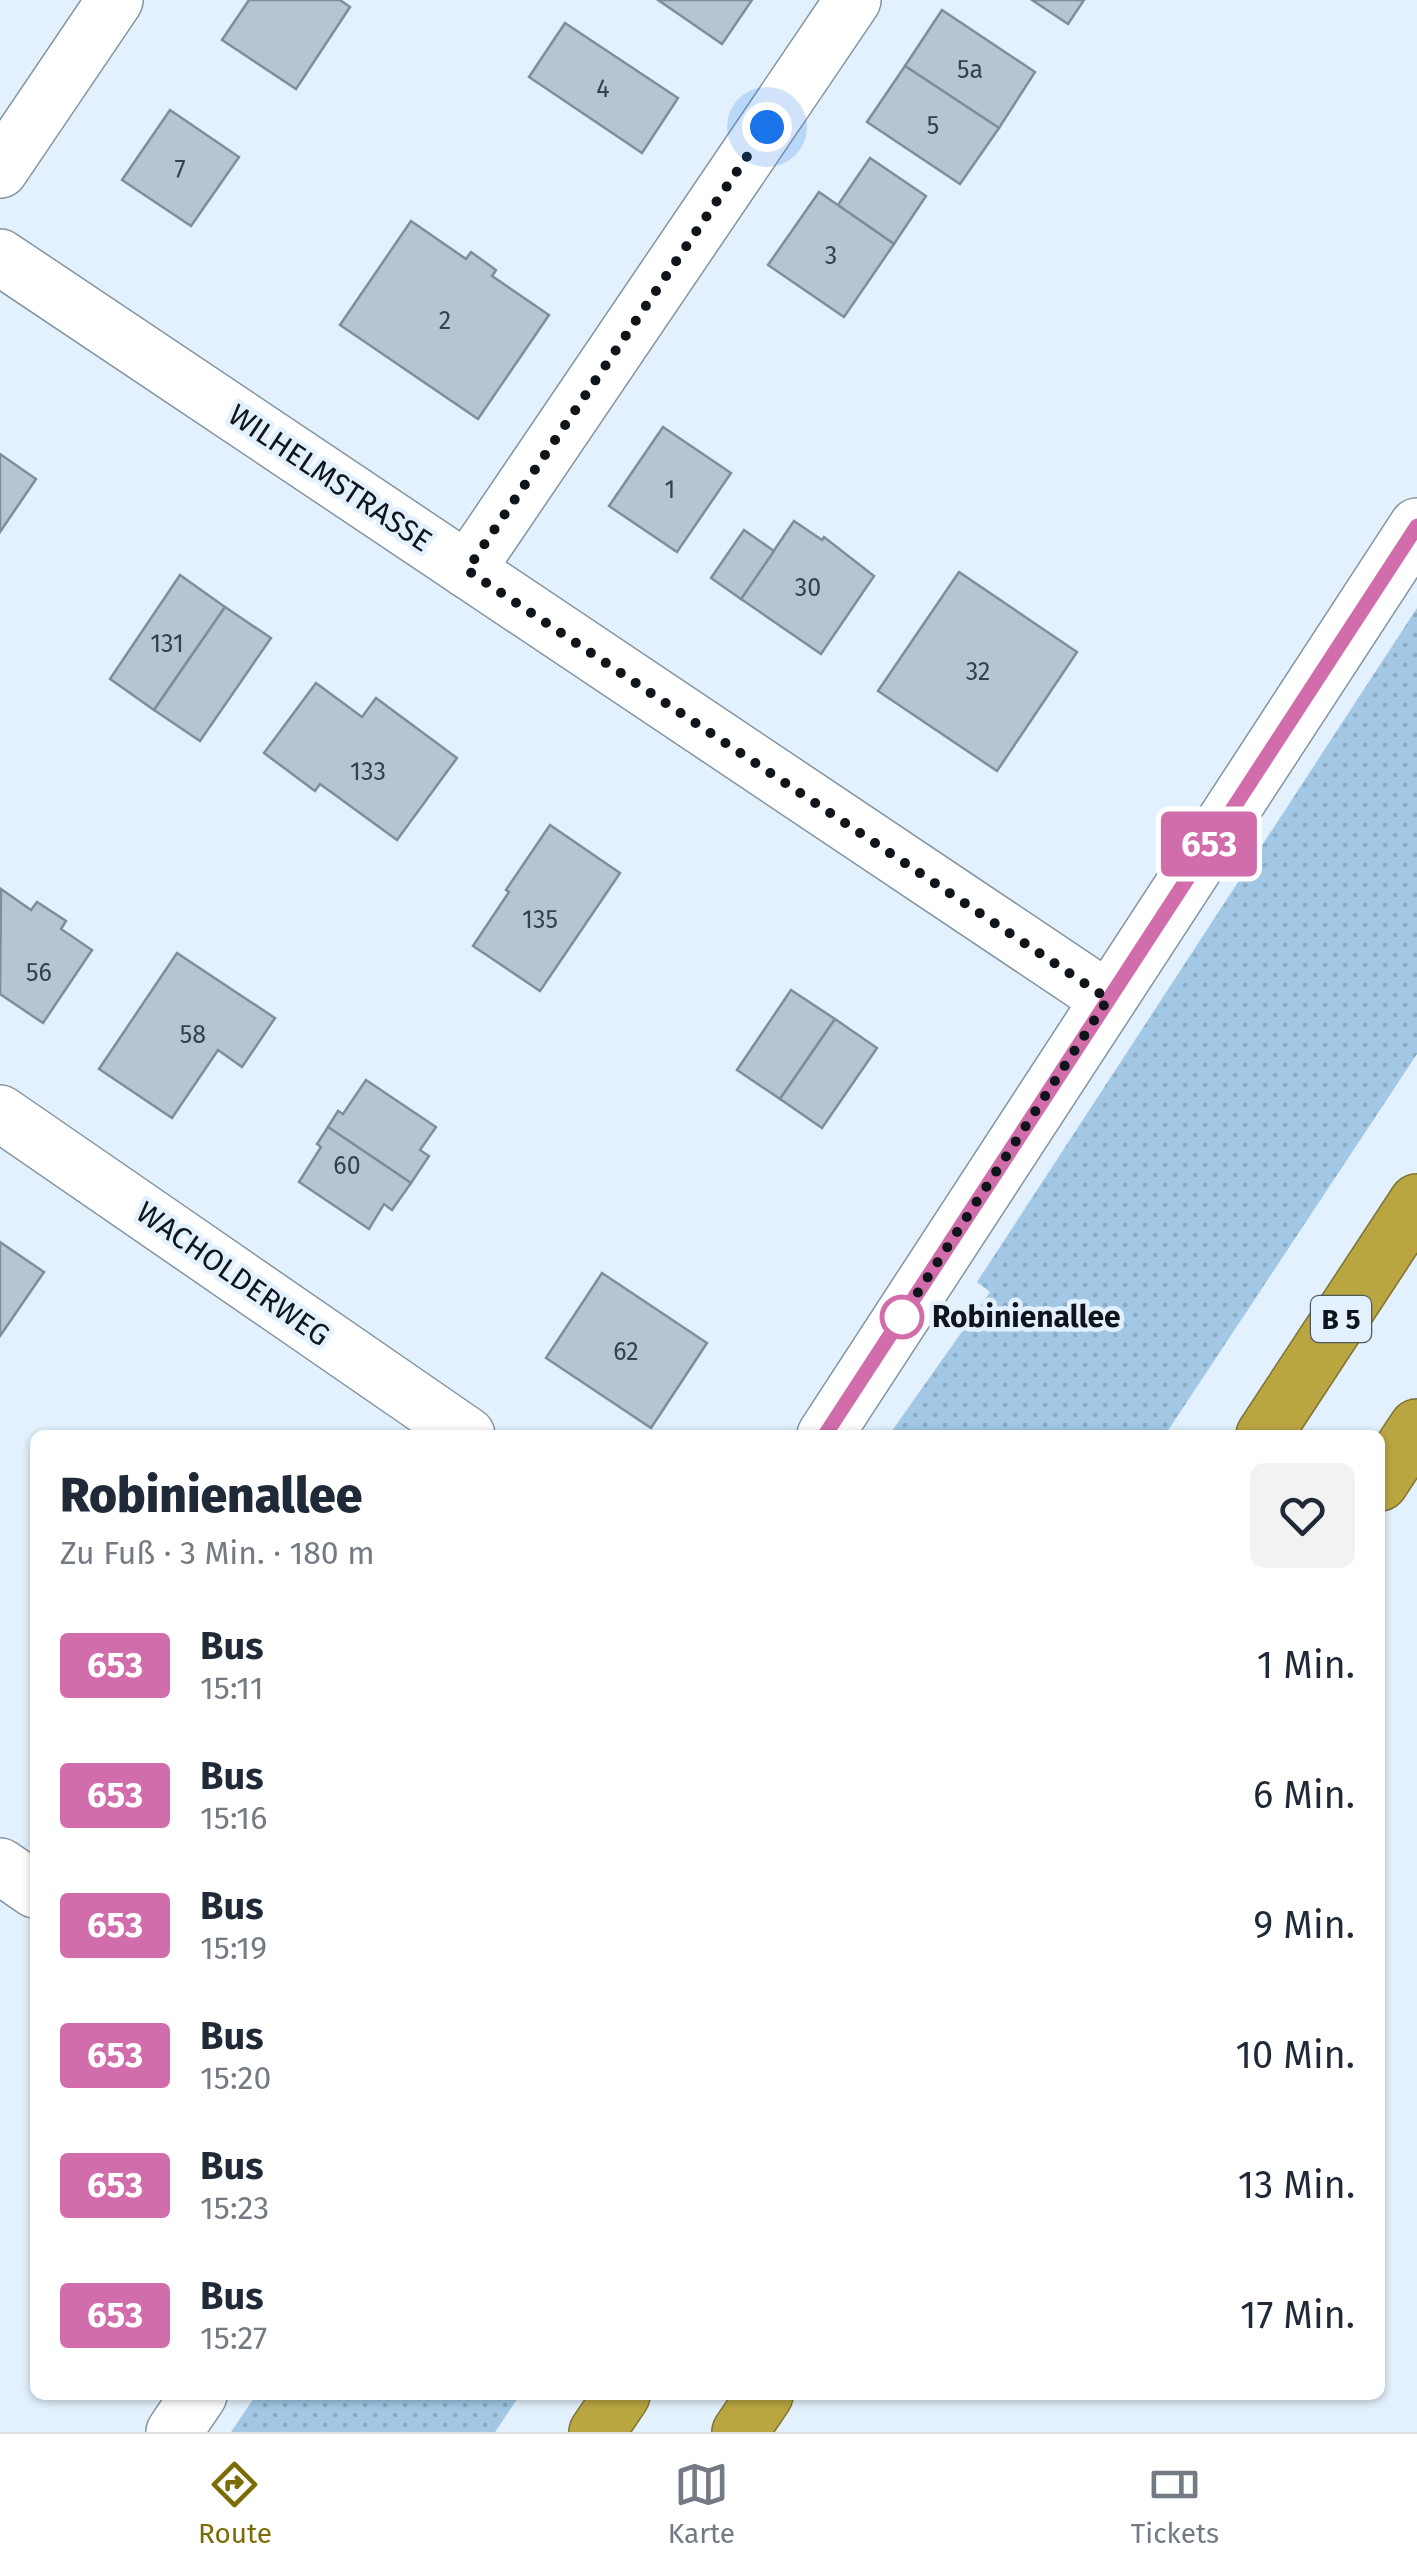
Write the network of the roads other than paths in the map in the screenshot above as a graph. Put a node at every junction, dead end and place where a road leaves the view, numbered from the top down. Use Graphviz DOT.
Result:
graph roads {
  1 [pos="115,0"];
  2 [pos="853,0"];
  3 [pos="0,170"];
  4 [pos="0,258"];
  5 [pos="1417,526"];
  6 [pos="467,570"];
  7 [pos="1108,999"];
  8 [pos="0,1113"];
  9 [pos="1417,1202"];
  10 [pos="1417,1427"];
  11 [pos="460,1430"];
  12 [pos="828,1430"];
  13 [pos="1267,1430"];
  14 [pos="1385,1475"];
  15 [pos="0,1866"];
  16 [pos="30,1887"];
  17 [pos="195,2400"];
  18 [pos="619,2400"];
  19 [pos="762,2400"];
  20 [pos="174,2432"];
  21 [pos="597,2432"];
  22 [pos="740,2432"];
  1 -- 3 [label="street"];
  2 -- 6 [label="street"];
  4 -- 6 [label="street, WILHELMSTRASSE"];
  5 -- 7 [label="street"];
  6 -- 7 [label="street, WILHELMSTRASSE"];
  7 -- 12 [label="street"];
  8 -- 11 [label="street, WACHOLDERWEG"];
  9 -- 13 [label="highway, B 5"];
  10 -- 14 [label="highway"];
  15 -- 16 [label="street"];
  17 -- 20 [label="street"];
  18 -- 21 [label="highway"];
  19 -- 22 [label="highway"];
}
